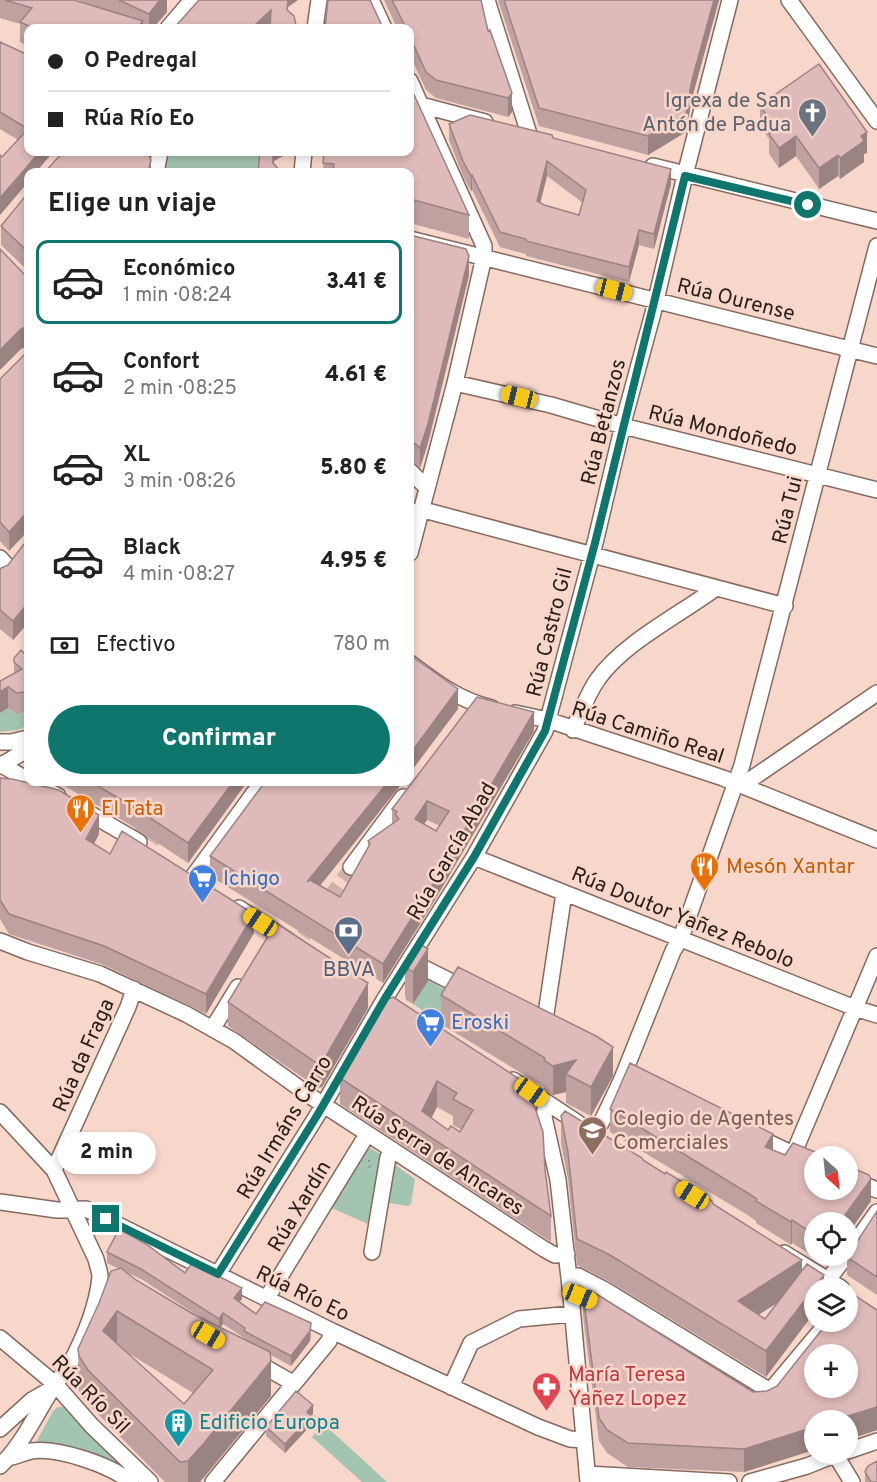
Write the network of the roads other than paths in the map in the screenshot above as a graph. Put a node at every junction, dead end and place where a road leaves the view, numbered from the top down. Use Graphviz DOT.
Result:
graph roads {
  1 [pos="319,0"];
  2 [pos="371,0"];
  3 [pos="487,0"];
  4 [pos="730,0"];
  5 [pos="789,0"];
  6 [pos="187,1"];
  7 [pos="171,24"];
  8 [pos="316,24"];
  9 [pos="382,24"];
  10 [pos="414,90"];
  11 [pos="421,105"];
  12 [pos="877,121"];
  13 [pos="529,134"];
  14 [pos="549,139"];
  15 [pos="641,163"];
  16 [pos="685,176"];
  17 [pos="877,221"];
  18 [pos="414,240"];
  19 [pos="877,246"];
  20 [pos="484,257"];
  21 [pos="655,301"];
  22 [pos="850,349"];
  23 [pos="877,356"];
  24 [pos="455,383"];
  25 [pos="623,426"];
  26 [pos="817,474"];
  27 [pos="414,475"];
  28 [pos="426,487"];
  29 [pos="877,490"];
  30 [pos="420,509"];
  31 [pos="414,535"];
  32 [pos="22,552"];
  33 [pos="591,554"];
  34 [pos="3,568"];
  35 [pos="716,588"];
  36 [pos="784,606"];
  37 [pos="414,666"];
  38 [pos="877,693"];
  39 [pos="548,720"];
  40 [pos="573,730"];
  41 [pos="24,739"];
  42 [pos="0,742"];
  43 [pos="24,750"];
  44 [pos="1,765"];
  45 [pos="24,776"];
  46 [pos="24,783"];
  47 [pos="740,784"];
  48 [pos="5,785"];
  49 [pos="42,786"];
  50 [pos="259,786"];
  51 [pos="412,786"];
  52 [pos="877,840"];
  53 [pos="155,853"];
  54 [pos="474,857"];
  55 [pos="351,867"];
  56 [pos="192,878"];
  57 [pos="564,893"];
  58 [pos="230,902"];
  59 [pos="681,938"];
  60 [pos="0,941"];
  61 [pos="303,942"];
  62 [pos="877,956"];
  63 [pos="410,962"];
  64 [pos="244,978"];
  65 [pos="134,989"];
  66 [pos="378,996"];
  67 [pos="480,996"];
  68 [pos="855,1008"];
  69 [pos="398,1009"];
  70 [pos="877,1015"];
  71 [pos="529,1020"];
  72 [pos="216,1023"];
  73 [pos="544,1027"];
  74 [pos="559,1035"];
  75 [pos="609,1061"];
  76 [pos="495,1069"];
  77 [pos="626,1070"];
  78 [pos="643,1079"];
  79 [pos="546,1103"];
  80 [pos="323,1105"];
  81 [pos="0,1112"];
  82 [pos="747,1132"];
  83 [pos="594,1133"];
  84 [pos="363,1141"];
  85 [pos="610,1143"];
  86 [pos="393,1150"];
  87 [pos="793,1155"];
  88 [pos="804,1160"];
  89 [pos="54,1170"];
  90 [pos="858,1182"];
  91 [pos="877,1190"];
  92 [pos="0,1202"];
  93 [pos="73,1209"];
  94 [pos="877,1212"];
  95 [pos="872,1228"];
  96 [pos="767,1242"];
  97 [pos="858,1243"];
  98 [pos="372,1252"];
  99 [pos="567,1254"];
  100 [pos="218,1274"];
  101 [pos="100,1275"];
  102 [pos="569,1275"];
  103 [pos="825,1278"];
  104 [pos="115,1282"];
  105 [pos="270,1293"];
  106 [pos="572,1314"];
  107 [pos="332,1331"];
  108 [pos="820,1332"];
  109 [pos="0,1338"];
  110 [pos="243,1355"];
  111 [pos="703,1367"];
  112 [pos="293,1383"];
  113 [pos="54,1386"];
  114 [pos="451,1387"];
  115 [pos="764,1387"];
  116 [pos="0,1429"];
  117 [pos="584,1440"];
  118 [pos="877,1441"];
  119 [pos="858,1448"];
  120 [pos="4,1462"];
  121 [pos="812,1464"];
  122 [pos="842,1464"];
  123 [pos="588,1478"];
  124 [pos="767,1480"];
  125 [pos="146,1481"];
  126 [pos="131,1482"];
  127 [pos="213,1482"];
  128 [pos="729,1482"];
  129 [pos="750,1482"];
  130 [pos="852,1482"];
  1 -- 8 [label="street"];
  2 -- 9 [label="street"];
  3 -- 13 [label="street"];
  4 -- 16 [label="street, Rúa Betanzos"];
  5 -- 12 [label="street"];
  6 -- 7 [label="street"];
  10 -- 11 [label="street"];
  11 -- 13 [label="street"];
  11 -- 20 [label="street"];
  13 -- 14 [label="street"];
  15 -- 16 [label="street"];
  16 -- 17 [label="street"];
  16 -- 21 [label="street, Rúa Betanzos"];
  18 -- 20 [label="street, Rúa Ourense"];
  19 -- 22 [label="street, Rúa Tui"];
  20 -- 21 [label="street, Rúa Ourense"];
  20 -- 24 [label="street"];
  21 -- 22 [label="street, Rúa Ourense"];
  21 -- 25 [label="street, Rúa Betanzos"];
  22 -- 23 [label="street, Rúa Ourense"];
  22 -- 26 [label="street, Rúa Tui"];
  24 -- 25 [label="street, Rúa Mondoñedo"];
  24 -- 28 [label="street"];
  25 -- 26 [label="street, Rúa Mondoñedo"];
  25 -- 33 [label="street, Rúa Betanzos"];
  26 -- 29 [label="street, Rúa Mondoñedo"];
  26 -- 36 [label="street, Rúa Tui"];
  27 -- 28 [label="street"];
  28 -- 30 [label="street"];
  30 -- 31 [label="street"];
  30 -- 33 [label="street"];
  32 -- 34 [label="street"];
  33 -- 35 [label="street"];
  33 -- 39 [label="street, Rúa Castro Gil"];
  35 -- 36 [label="street"];
  35 -- 40 [label="street"];
  36 -- 47 [label="street, Rúa Tui"];
  37 -- 39 [label="street, Rúa Camiño Real"];
  38 -- 47 [label="street"];
  39 -- 40 [label="street, Rúa Camiño Real"];
  39 -- 54 [label="street, Rúa García Abad"];
  40 -- 47 [label="street, Rúa Camiño Real"];
  41 -- 42 [label="street"];
  43 -- 44 [label="street"];
  44 -- 45 [label="street"];
  46 -- 48 [label="street"];
  47 -- 52 [label="street, Rúa Camiño Real"];
  47 -- 59 [label="street, Rúa Tui"];
  49 -- 53 [label="street"];
  50 -- 56 [label="street"];
  51 -- 55 [label="street"];
  54 -- 57 [label="street, Rúa Doutor Yañez Rebolo"];
  54 -- 63 [label="street, Rúa García Abad"];
  57 -- 59 [label="street, Rúa Doutor Yañez Rebolo"];
  57 -- 73 [label="street"];
  58 -- 61 [label="street"];
  59 -- 68 [label="street, Rúa Doutor Yañez Rebolo"];
  59 -- 77 [label="street, Rúa Tui"];
  60 -- 65 [label="street, Rúa Serra de Ancares"];
  62 -- 68 [label="street"];
  63 -- 66 [label="street, Rúa García Abad"];
  63 -- 67 [label="street"];
  64 -- 72 [label="street"];
  65 -- 80 [label="street, Rúa Serra de Ancares"];
  65 -- 89 [label="street, Rúa da Fraga"];
  66 -- 69 [label="street"];
  66 -- 80 [label="street, Rúa Irmáns Carro"];
  68 -- 70 [label="street, Rúa Doutor Yañez Rebolo"];
  68 -- 87 [label="street"];
  71 -- 73 [label="street"];
  73 -- 74 [label="street"];
  75 -- 77 [label="street"];
  76 -- 79 [label="street"];
  77 -- 78 [label="street"];
  77 -- 83 [label="street, Rúa Tui"];
  79 -- 83 [label="street"];
  79 -- 99 [label="street"];
  80 -- 86 [label="street, Rúa Serra de Ancares"];
  80 -- 100 [label="street, Rúa Irmáns Carro"];
  81 -- 89 [label="street"];
  82 -- 87 [label="street"];
  83 -- 85 [label="street"];
  84 -- 105 [label="street, Rúa Xardín"];
  86 -- 98 [label="street"];
  86 -- 99 [label="street, Rúa Serra de Ancares"];
  87 -- 88 [label="street"];
  89 -- 93 [label="street"];
  90 -- 91 [label="street"];
  92 -- 93 [label="street, Rúa Río Eo"];
  93 -- 100 [label="street, Rúa Río Eo"];
  93 -- 101 [label="street"];
  94 -- 95 [label="street"];
  95 -- 97 [label="street"];
  96 -- 103 [label="street"];
  99 -- 102 [label="street"];
  100 -- 107 [label="street, Rúa Río Eo"];
  101 -- 104 [label="street"];
  101 -- 113 [label="street"];
  102 -- 106 [label="street"];
  102 -- 115 [label="street"];
  106 -- 114 [label="street"];
  106 -- 117 [label="street"];
  107 -- 112 [label="street"];
  107 -- 114 [label="street, Rúa Río Eo"];
  108 -- 115 [label="street"];
  109 -- 113 [label="street, Rúa Río Sil"];
  110 -- 112 [label="street"];
  111 -- 115 [label="street"];
  112 -- 127 [label="street"];
  113 -- 116 [label="street"];
  113 -- 120 [label="street"];
  113 -- 125 [label="street, Rúa Río Sil"];
  114 -- 117 [label="street, Rúa Río Eo"];
  117 -- 123 [label="street"];
  118 -- 119 [label="street"];
  120 -- 126 [label="street"];
  121 -- 124 [label="street"];
  122 -- 130 [label="street"];
  123 -- 128 [label="street"];
  124 -- 129 [label="street"];
}
